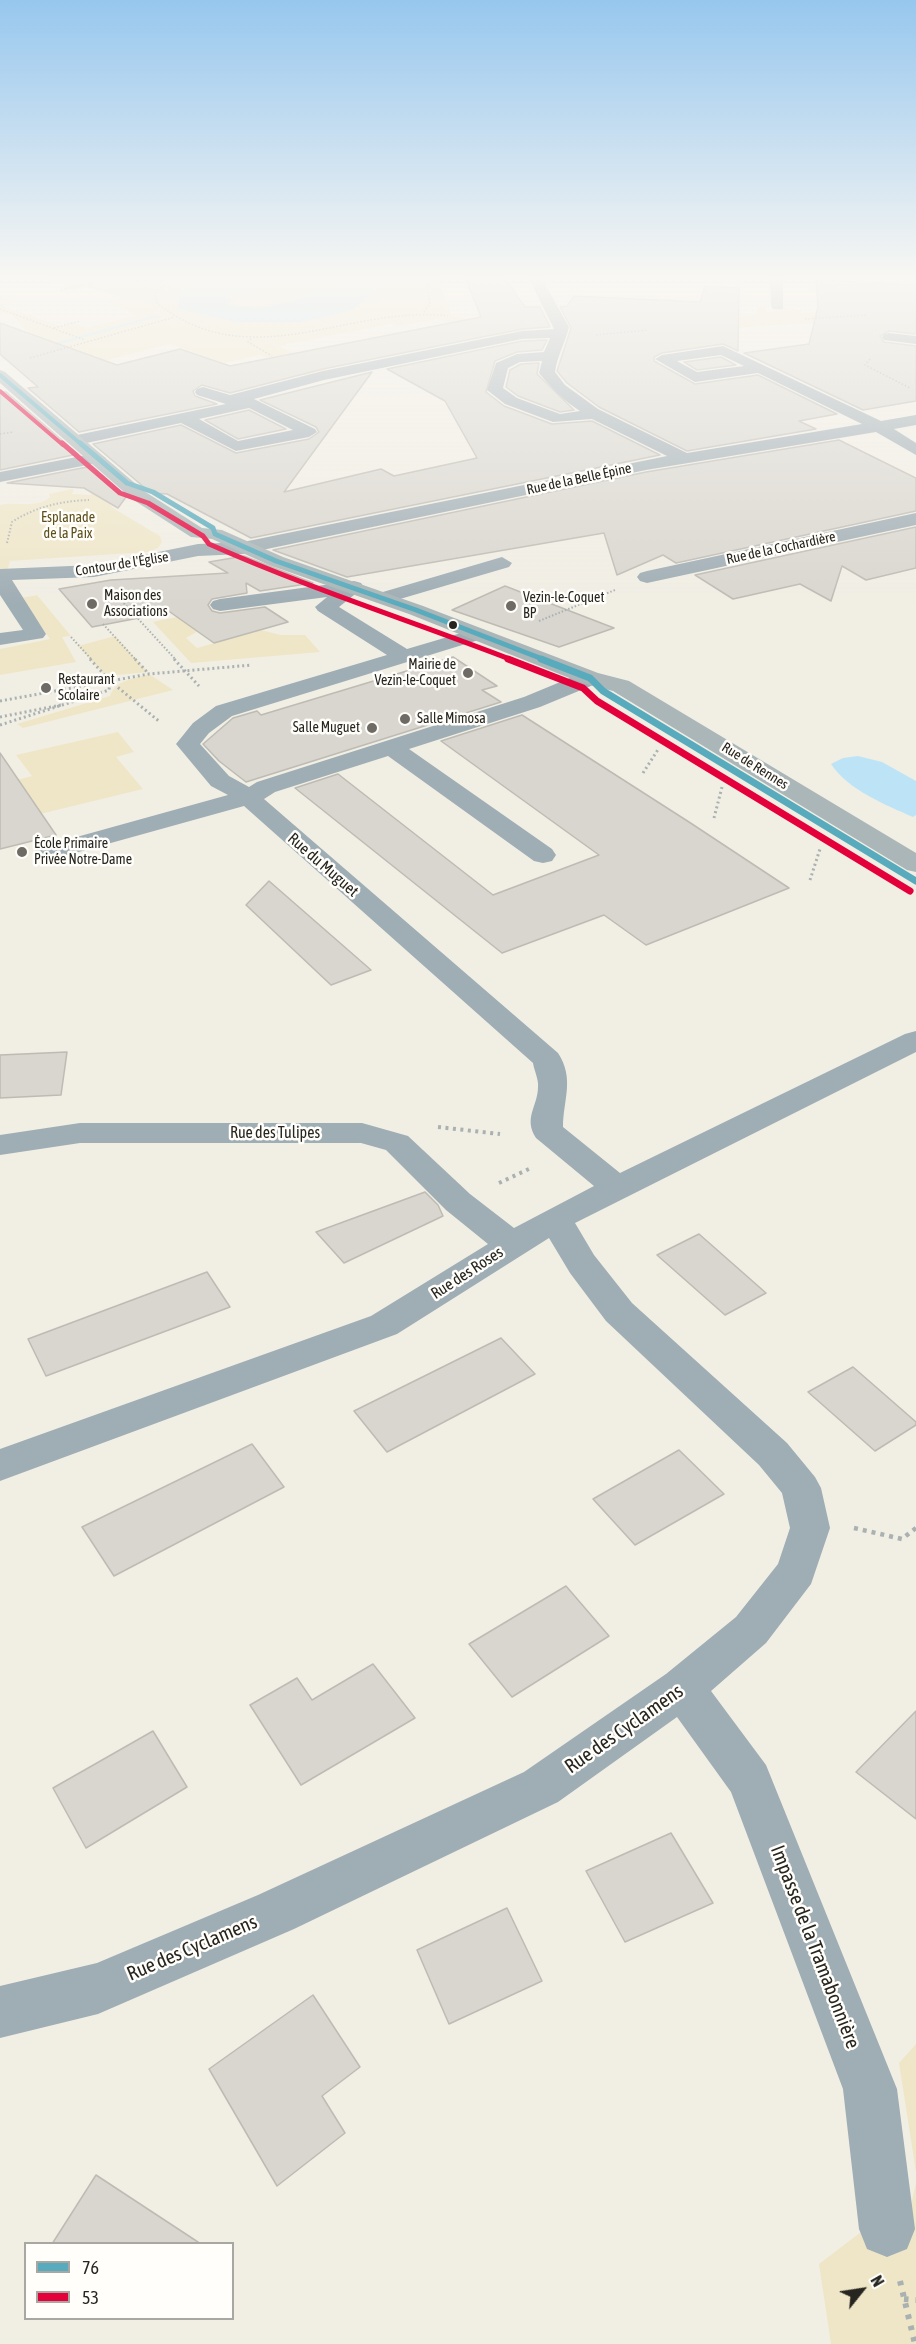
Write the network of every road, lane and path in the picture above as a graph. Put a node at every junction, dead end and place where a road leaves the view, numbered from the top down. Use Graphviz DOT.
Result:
graph roads {
  1 [pos="13,386"];
  2 [pos="284,386"];
  3 [pos="312,386"];
  4 [pos="496,386"];
  5 [pos="558,386"];
  6 [pos="798,386"];
  7 [pos="203,392"];
  8 [pos="252,403"];
  9 [pos="596,414"];
  10 [pos="186,419"];
  11 [pos="916,420"];
  12 [pos="877,425"];
  13 [pos="77,440"];
  14 [pos="916,450"];
  15 [pos="97,458"];
  16 [pos="684,458"];
  17 [pos="0,477"];
  18 [pos="95,502"];
  19 [pos="39,504"];
  20 [pos="42,507"];
  21 [pos="916,519"];
  22 [pos="243,548"];
  23 [pos="6,549"];
  24 [pos="502,563"];
  25 [pos="1,575"];
  26 [pos="647,577"];
  27 [pos="354,587"];
  28 [pos="117,596"];
  29 [pos="383,598"];
  30 [pos="220,605"];
  31 [pos="103,624"];
  32 [pos="478,634"];
  33 [pos="0,639"];
  34 [pos="78,646"];
  35 [pos="406,657"];
  36 [pos="262,664"];
  37 [pos="185,672"];
  38 [pos="149,674"];
  39 [pos="590,678"];
  40 [pos="110,681"];
  41 [pos="0,700"];
  42 [pos="66,704"];
  43 [pos="0,717"];
  44 [pos="0,725"];
  45 [pos="201,728"];
  46 [pos="393,748"];
  47 [pos="249,797"];
  48 [pos="821,848"];
  49 [pos="46,853"];
  50 [pos="543,855"];
  51 [pos="916,864"];
  52 [pos="810,880"];
  53 [pos="916,881"];
  54 [pos="916,1040"];
  55 [pos="0,1145"];
  56 [pos="617,1188"];
  57 [pos="555,1219"];
  58 [pos="512,1244"];
  59 [pos="0,1465"];
  60 [pos="852,1527"];
  61 [pos="916,1528"];
  62 [pos="682,1688"];
  63 [pos="0,2012"];
  64 [pos="887,2229"];
  65 [pos="904,2299"];
  66 [pos="916,2300"];
  67 [pos="915,2344"];
  1 -- 13 [label="main road, Rue de Rennes"];
  2 -- 7 [label="street"];
  3 -- 8 [label="street"];
  4 -- 9 [label="street"];
  5 -- 9 [label="street"];
  6 -- 12 [label="street"];
  8 -- 10 [label="street"];
  8 -- 10 [label="street"];
  9 -- 16 [label="street"];
  10 -- 13 [label="street"];
  11 -- 12 [label="street, Rue de la Belle Épine"];
  12 -- 14 [label="street"];
  12 -- 16 [label="street, Rue de la Belle Épine"];
  13 -- 15 [label="main road, Rue de Rennes"];
  15 -- 17 [label="street"];
  15 -- 22 [label="main road, Rue de Rennes"];
  16 -- 22 [label="street, Rue de la Belle Épine"];
  18 -- 20 [label="path"];
  19 -- 20 [label="path"];
  20 -- 23 [label="path"];
  21 -- 26 [label="street, Rue de la Cochardière"];
  22 -- 25 [label="street, Contour de l'Église"];
  22 -- 27 [label="main road, Rue de Rennes"];
  24 -- 29 [label="street"];
  25 -- 33 [label="street"];
  27 -- 29 [label="main road, Rue de Rennes"];
  27 -- 30 [label="street"];
  27 -- 35 [label="street"];
  28 -- 37 [label="path"];
  29 -- 32 [label="main road, Rue de Rennes"];
  31 -- 38 [label="path"];
  32 -- 35 [label="street"];
  32 -- 39 [label="main road, Rue de Rennes"];
  34 -- 40 [label="path"];
  35 -- 45 [label="street"];
  36 -- 37 [label="path"];
  37 -- 38 [label="path"];
  38 -- 40 [label="path"];
  39 -- 46 [label="street"];
  39 -- 51 [label="main road, Rue de Rennes"];
  39 -- 53 [label="main road, Rue de Rennes"];
  40 -- 41 [label="path"];
  40 -- 42 [label="path"];
  40 -- 45 [label="path"];
  42 -- 43 [label="path"];
  42 -- 44 [label="path"];
  45 -- 47 [label="street"];
  46 -- 47 [label="street"];
  46 -- 50 [label="street"];
  47 -- 49 [label="street"];
  47 -- 56 [label="street, Rue du Muguet"];
  48 -- 52 [label="path"];
  54 -- 56 [label="street, Rue des Roses"];
  55 -- 58 [label="street, Rue des Tulipes"];
  56 -- 57 [label="street, Rue des Roses"];
  57 -- 58 [label="street, Rue des Roses"];
  57 -- 62 [label="street, Rue des Cyclamens"];
  58 -- 59 [label="street, Rue des Roses"];
  60 -- 61 [label="path"];
  62 -- 63 [label="street, Rue des Cyclamens"];
  62 -- 64 [label="street, Impasse de la Tramabonnière"];
  64 -- 65 [label="path"];
  65 -- 66 [label="path"];
  65 -- 67 [label="path"];
}
